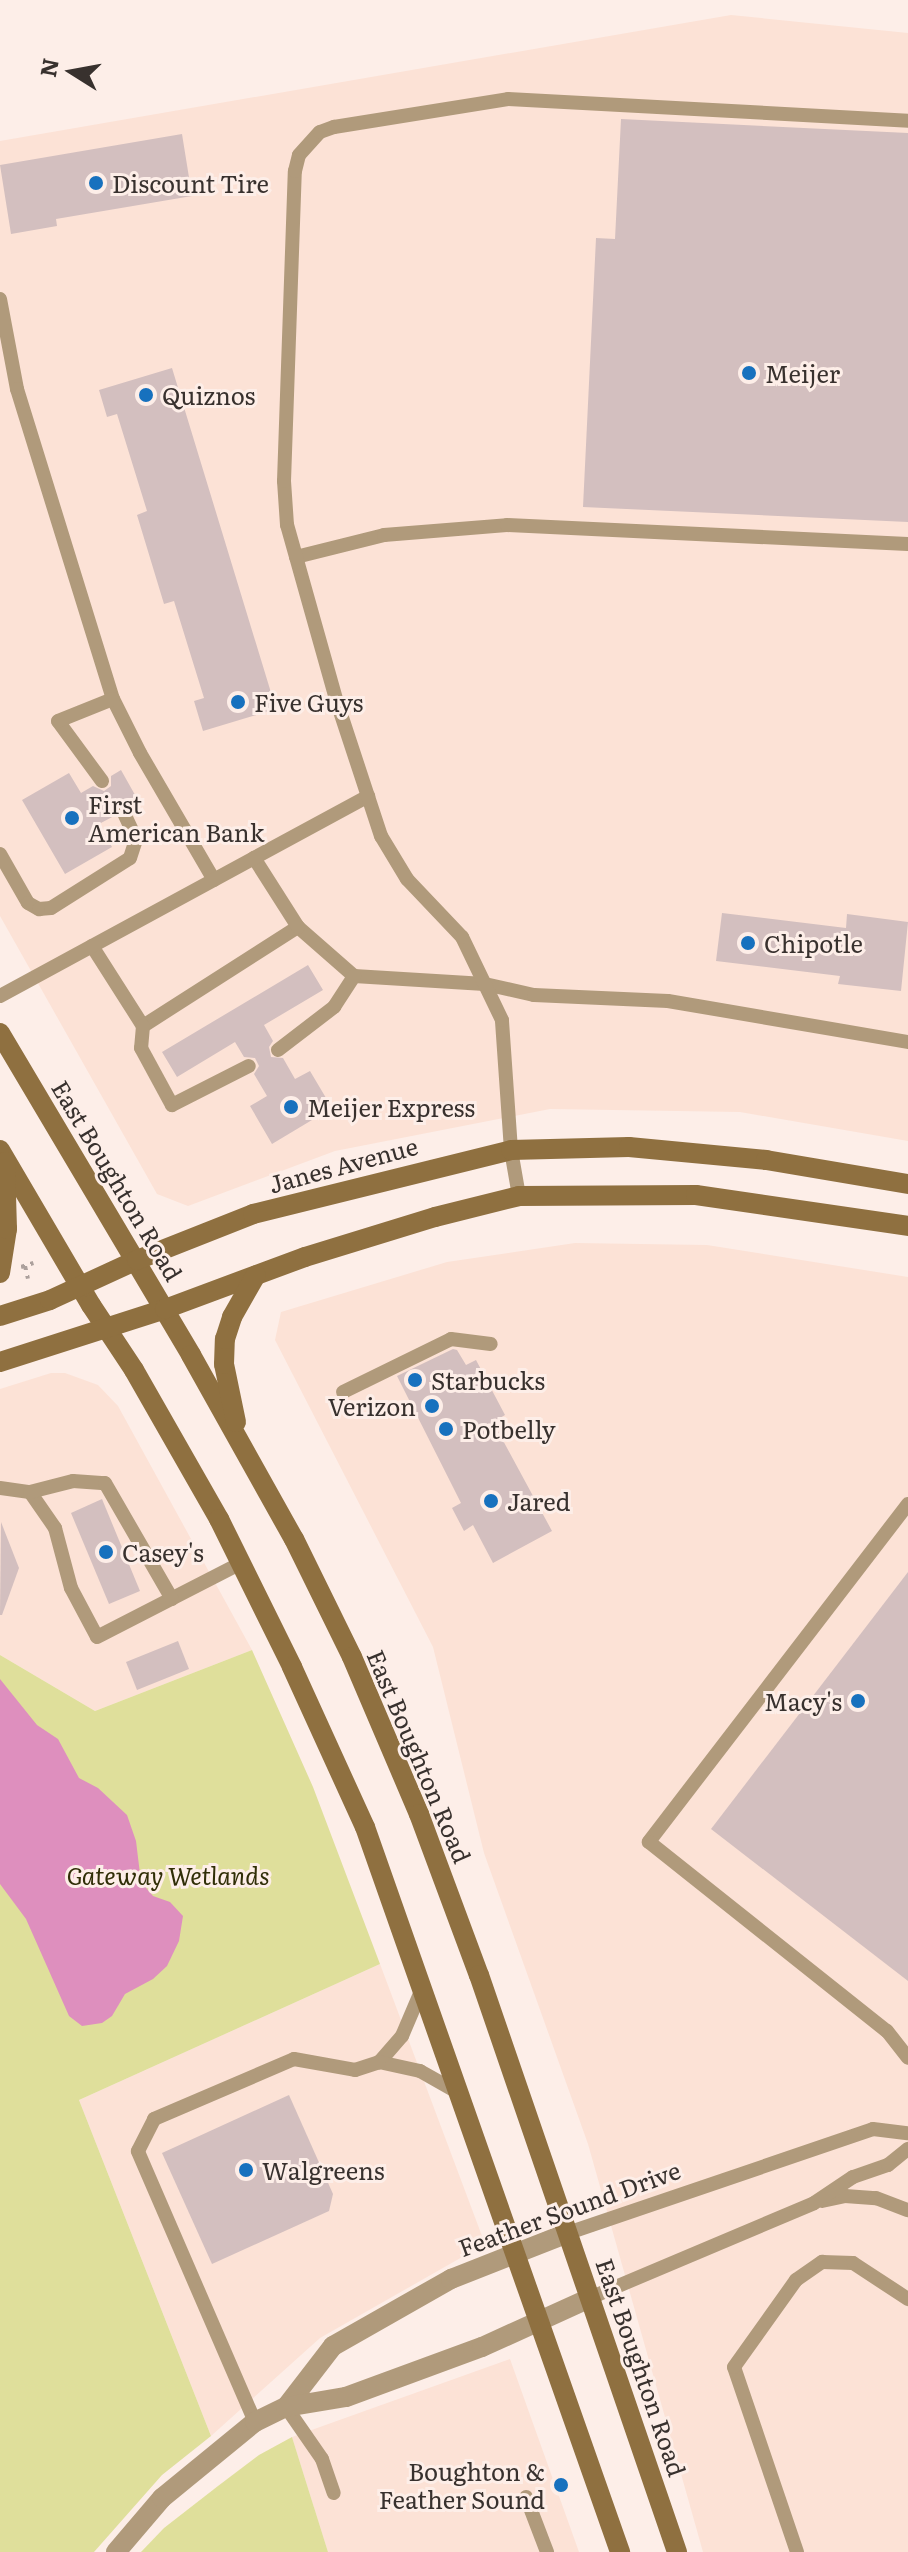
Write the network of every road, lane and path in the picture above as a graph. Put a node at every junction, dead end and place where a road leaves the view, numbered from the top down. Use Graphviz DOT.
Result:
graph roads {
  1 [pos="908,121"];
  2 [pos="0,299"];
  3 [pos="908,544"];
  4 [pos="296,557"];
  5 [pos="113,699"];
  6 [pos="102,781"];
  7 [pos="368,796"];
  8 [pos="123,811"];
  9 [pos="0,854"];
  10 [pos="254,858"];
  11 [pos="214,880"];
  12 [pos="298,927"];
  13 [pos="92,946"];
  14 [pos="354,976"];
  15 [pos="485,984"];
  16 [pos="0,996"];
  17 [pos="143,1026"];
  18 [pos="0,1033"];
  19 [pos="908,1042"];
  20 [pos="278,1050"];
  21 [pos="249,1066"];
  22 [pos="511,1150"];
  23 [pos="2,1154"];
  24 [pos="908,1184"];
  25 [pos="519,1196"];
  26 [pos="908,1226"];
  27 [pos="137,1260"];
  28 [pos="25,1266"];
  29 [pos="0,1273"];
  30 [pos="256,1275"];
  31 [pos="28,1279"];
  32 [pos="79,1285"];
  33 [pos="165,1309"];
  34 [pos="0,1316"];
  35 [pos="105,1328"];
  36 [pos="491,1344"];
  37 [pos="0,1362"];
  38 [pos="343,1392"];
  39 [pos="240,1442"];
  40 [pos="0,1488"];
  41 [pos="30,1492"];
  42 [pos="908,1504"];
  43 [pos="241,1563"];
  44 [pos="172,1599"];
  45 [pos="422,1989"];
  46 [pos="908,2058"];
  47 [pos="379,2062"];
  48 [pos="459,2093"];
  49 [pos="908,2133"];
  50 [pos="908,2149"];
  51 [pos="814,2203"];
  52 [pos="908,2210"];
  53 [pos="568,2233"];
  54 [pos="517,2253"];
  55 [pos="592,2297"];
  56 [pos="908,2299"];
  57 [pos="540,2321"];
  58 [pos="286,2407"];
  59 [pos="255,2422"];
  60 [pos="334,2493"];
  61 [pos="526,2497"];
  62 [pos="116,2552"];
  63 [pos="547,2552"];
  64 [pos="620,2552"];
  65 [pos="677,2552"];
  66 [pos="797,2552"];
  1 -- 4 [label="lane"];
  2 -- 5 [label="lane"];
  3 -- 4 [label="lane"];
  4 -- 7 [label="lane"];
  5 -- 6 [label="lane"];
  5 -- 11 [label="lane"];
  7 -- 10 [label="lane"];
  7 -- 15 [label="lane"];
  8 -- 9 [label="lane"];
  10 -- 11 [label="lane"];
  10 -- 12 [label="lane"];
  11 -- 13 [label="lane"];
  12 -- 14 [label="lane"];
  12 -- 17 [label="lane"];
  13 -- 16 [label="lane"];
  13 -- 17 [label="lane"];
  14 -- 15 [label="lane"];
  14 -- 20 [label="lane"];
  15 -- 19 [label="lane"];
  15 -- 22 [label="lane"];
  17 -- 21 [label="lane"];
  18 -- 27 [label="main road, East Boughton Road"];
  22 -- 24 [label="main road, Janes Avenue"];
  22 -- 25 [label="lane"];
  22 -- 27 [label="main road, Janes Avenue"];
  23 -- 29 [label="main road"];
  23 -- 32 [label="main road"];
  25 -- 26 [label="main road"];
  25 -- 30 [label="main road"];
  27 -- 32 [label="main road, Janes Avenue"];
  27 -- 33 [label="main road, East Boughton Road"];
  28 -- 31 [label="path"];
  30 -- 33 [label="main road"];
  30 -- 39 [label="main road"];
  32 -- 34 [label="main road, Janes Avenue"];
  32 -- 35 [label="main road"];
  33 -- 35 [label="main road"];
  33 -- 39 [label="main road, East Boughton Road"];
  35 -- 37 [label="main road"];
  35 -- 43 [label="main road"];
  36 -- 38 [label="lane"];
  39 -- 53 [label="main road, East Boughton Road"];
  40 -- 41 [label="lane"];
  41 -- 44 [label="lane"];
  41 -- 44 [label="lane"];
  42 -- 46 [label="lane"];
  43 -- 44 [label="lane"];
  43 -- 45 [label="main road"];
  45 -- 47 [label="lane"];
  45 -- 48 [label="main road"];
  47 -- 48 [label="lane"];
  47 -- 59 [label="lane"];
  48 -- 54 [label="main road"];
  49 -- 53 [label="lane, Feather Sound Drive"];
  50 -- 51 [label="lane, Feather Sound Drive"];
  51 -- 52 [label="lane"];
  51 -- 55 [label="lane, Feather Sound Drive"];
  53 -- 54 [label="street, Feather Sound Drive"];
  53 -- 55 [label="main road, East Boughton Road"];
  54 -- 57 [label="main road"];
  54 -- 58 [label="street, Feather Sound Drive"];
  55 -- 57 [label="street, Feather Sound Drive"];
  55 -- 65 [label="main road, East Boughton Road"];
  56 -- 66 [label="lane"];
  57 -- 58 [label="street, Feather Sound Drive"];
  57 -- 64 [label="main road"];
  58 -- 59 [label="street, Feather Sound Drive"];
  58 -- 60 [label="lane"];
  59 -- 62 [label="street, Feather Sound Drive"];
  61 -- 63 [label="lane"];
}
